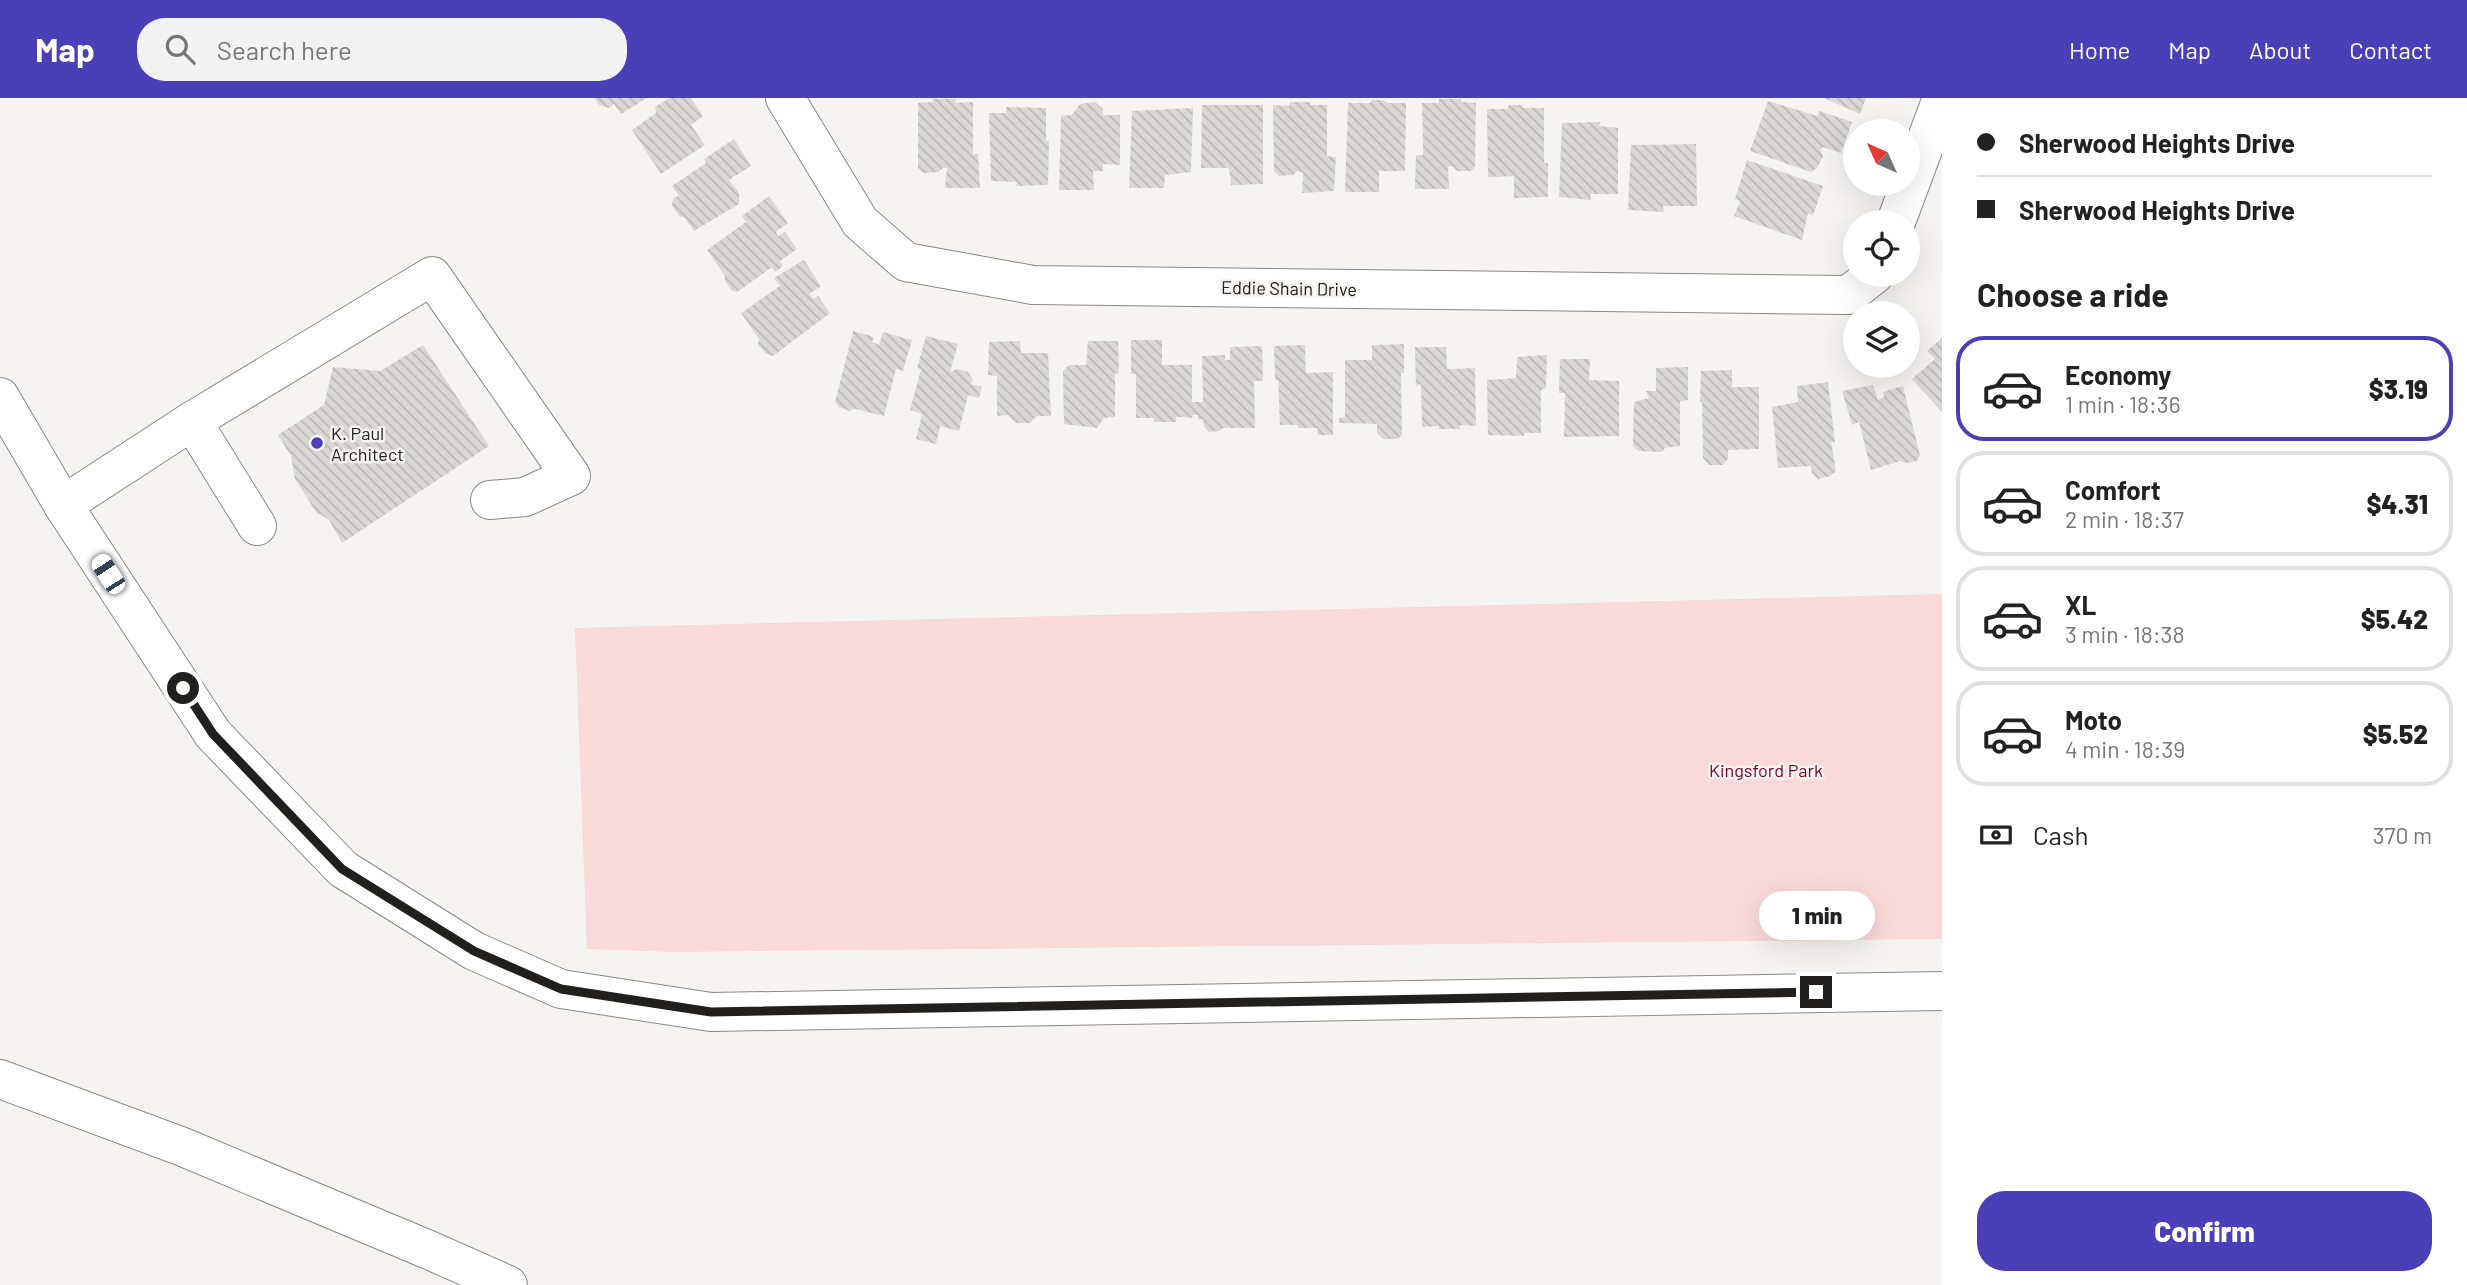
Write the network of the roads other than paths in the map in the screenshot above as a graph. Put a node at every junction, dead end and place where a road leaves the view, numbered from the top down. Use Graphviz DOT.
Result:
graph roads {
  1 [pos="785,98"];
  2 [pos="1942,98"];
  3 [pos="1900,210"];
  4 [pos="1858,287"];
  5 [pos="0,397"];
  6 [pos="192,421"];
  7 [pos="490,500"];
  8 [pos="63,505"];
  9 [pos="257,526"];
  10 [pos="1942,991"];
  11 [pos="0,1079"];
  12 [pos="508,1285"];
  1 -- 4 [label="main road, Eddie Shain Drive"];
  2 -- 3 [label="main road"];
  5 -- 8 [label="main road"];
  6 -- 7 [label="main road"];
  6 -- 8 [label="main road"];
  6 -- 9 [label="main road"];
  8 -- 10 [label="main road"];
  11 -- 12 [label="main road"];
}
